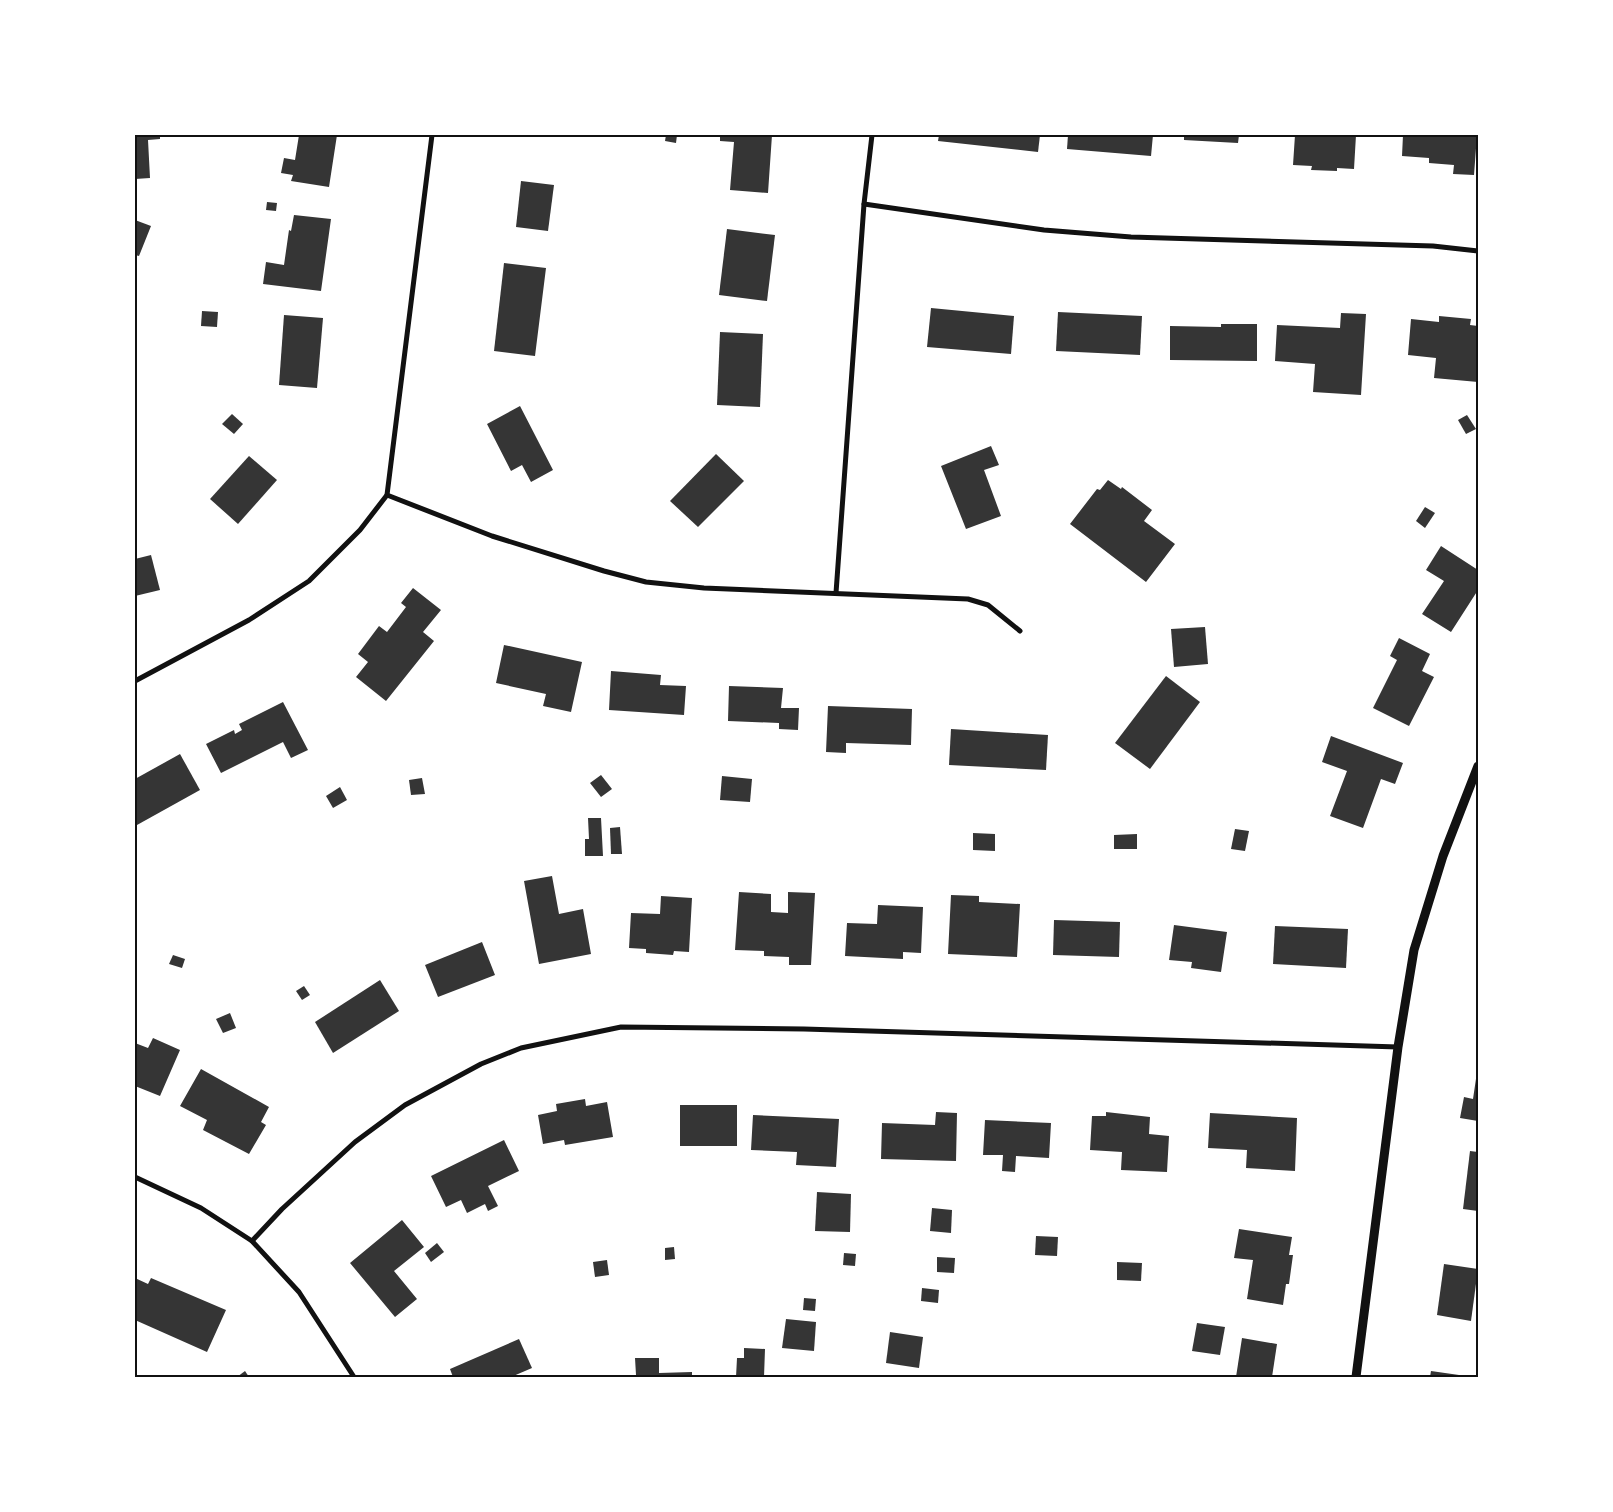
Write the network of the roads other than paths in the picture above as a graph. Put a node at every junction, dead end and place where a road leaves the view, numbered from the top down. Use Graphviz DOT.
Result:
graph roads {
  1 [pos="432,135"];
  2 [pos="872,135"];
  3 [pos="864,204"];
  4 [pos="1478,251"];
  5 [pos="386,495"];
  6 [pos="836,593"];
  7 [pos="1020,631"];
  8 [pos="135,681"];
  9 [pos="1478,766"];
  10 [pos="1398,1047"];
  11 [pos="135,1177"];
  12 [pos="252,1241"];
  13 [pos="354,1377"];
  14 [pos="1356,1377"];
  1 -- 5 [label="street"];
  2 -- 3 [label="street"];
  3 -- 4 [label="street"];
  3 -- 6 [label="street"];
  5 -- 6 [label="street"];
  5 -- 8 [label="street"];
  6 -- 7 [label="street"];
  9 -- 10 [label="street"];
  10 -- 12 [label="street"];
  10 -- 14 [label="street"];
  11 -- 12 [label="street"];
  12 -- 13 [label="street"];
}
